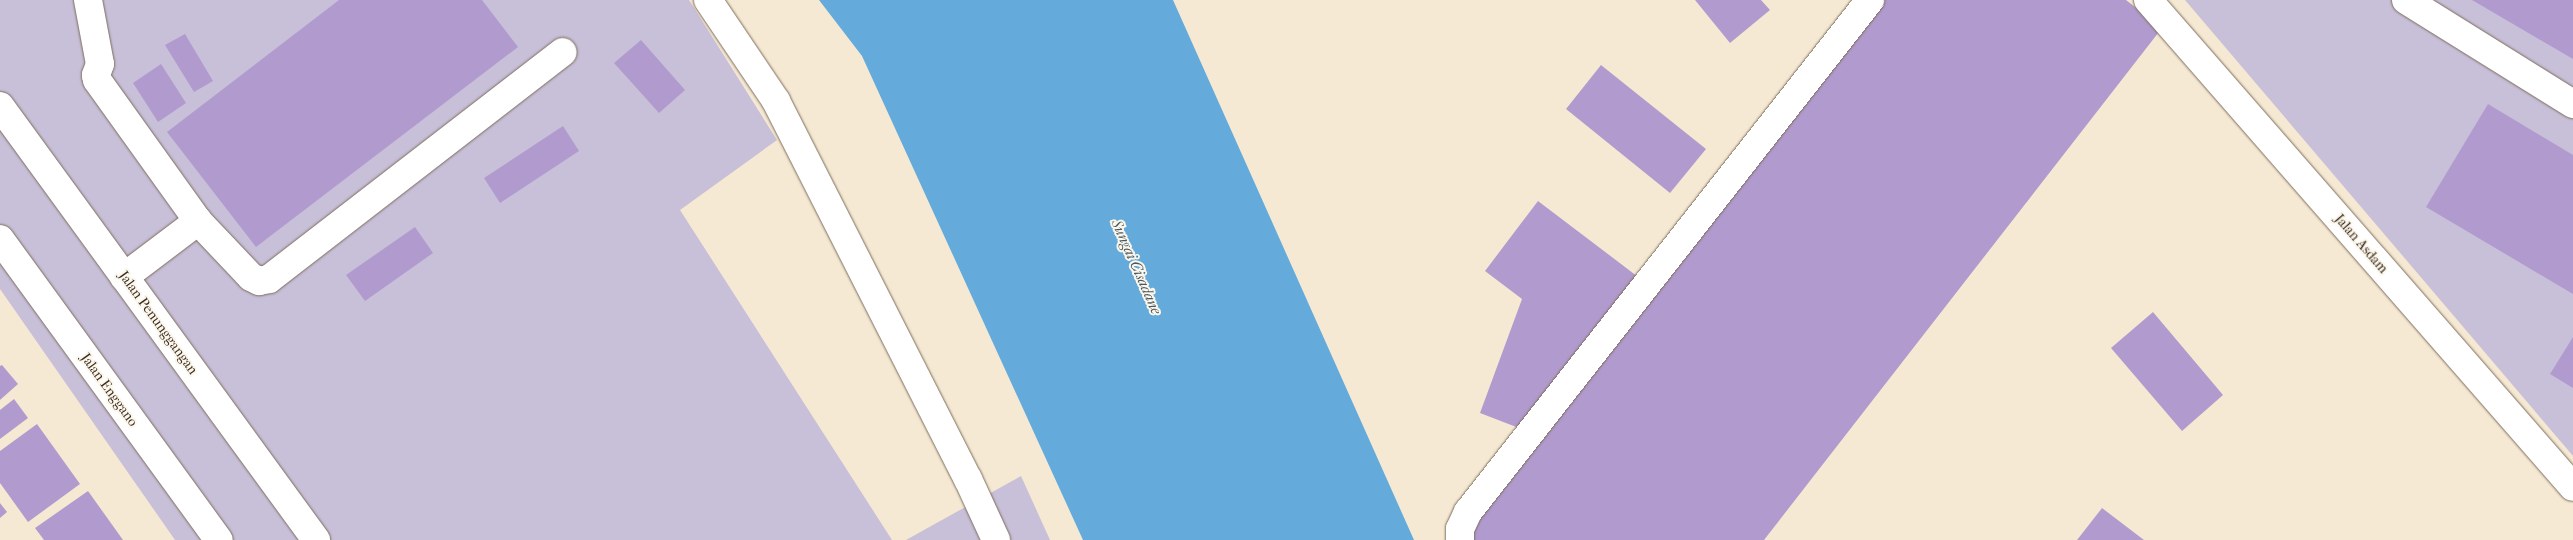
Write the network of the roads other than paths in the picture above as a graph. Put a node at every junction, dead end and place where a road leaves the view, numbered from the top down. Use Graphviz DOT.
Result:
graph roads {
  1 [pos="88,0"];
  2 [pos="708,0"];
  3 [pos="1870,0"];
  4 [pos="2148,0"];
  5 [pos="2406,0"];
  6 [pos="563,52"];
  7 [pos="2573,104"];
  8 [pos="0,106"];
  9 [pos="198,221"];
  10 [pos="0,239"];
  11 [pos="124,277"];
  12 [pos="2573,487"];
  13 [pos="219,540"];
  14 [pos="316,540"];
  15 [pos="996,540"];
  16 [pos="1460,540"];
  1 -- 9 [label="street"];
  2 -- 15 [label="street"];
  3 -- 16 [label="street"];
  4 -- 12 [label="street, Jalan Asdam"];
  5 -- 7 [label="street"];
  6 -- 9 [label="street"];
  8 -- 11 [label="street, Jalan Penunggangan"];
  9 -- 11 [label="street"];
  10 -- 13 [label="street, Jalan Enggano"];
  11 -- 14 [label="street, Jalan Penunggangan"];
}
